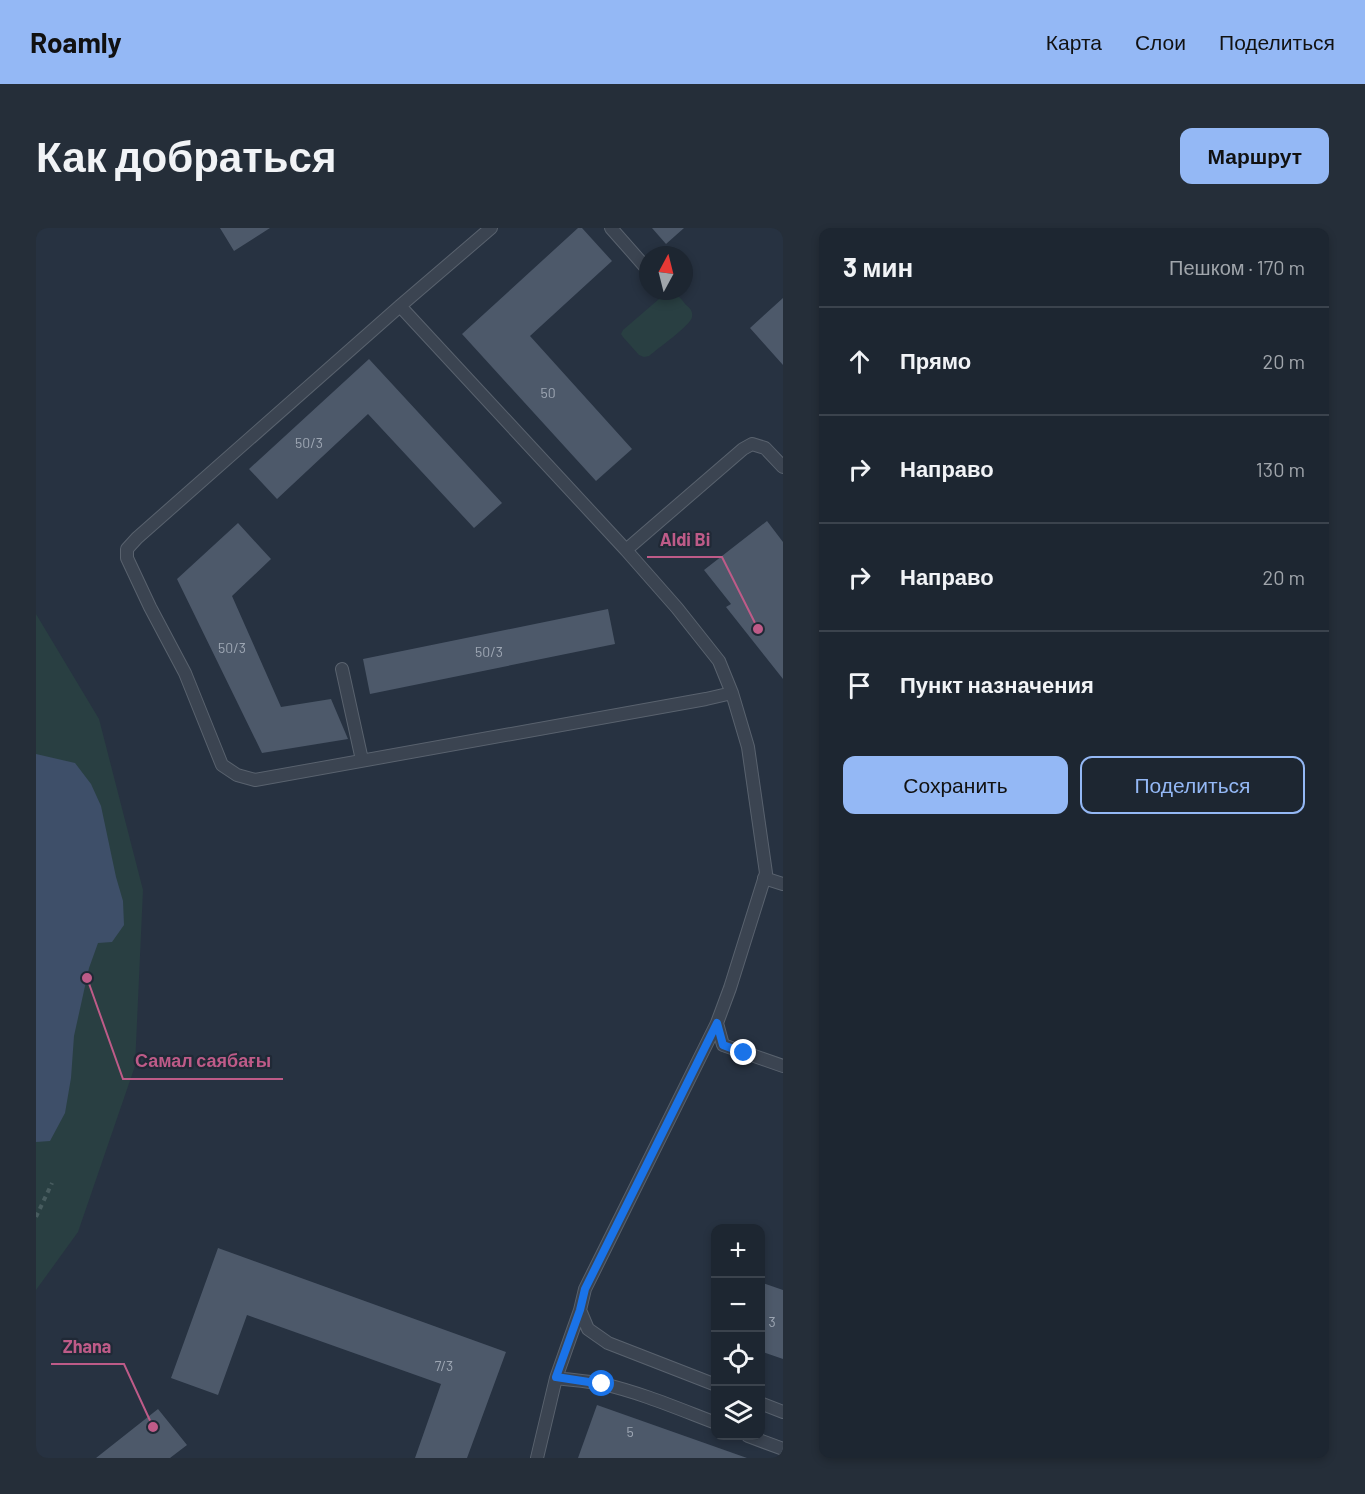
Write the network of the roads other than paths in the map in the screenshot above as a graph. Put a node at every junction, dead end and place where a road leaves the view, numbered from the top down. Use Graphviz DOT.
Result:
graph roads {
  1 [pos="491,228"];
  2 [pos="611,228"];
  3 [pos="639,260"];
  4 [pos="400,306"];
  5 [pos="783,467"];
  6 [pos="626,550"];
  7 [pos="342,669"];
  8 [pos="732,693"];
  9 [pos="362,760"];
  10 [pos="764,878"];
  11 [pos="783,884"];
  12 [pos="717,1023"];
  13 [pos="783,1066"];
  14 [pos="580,1310"];
  15 [pos="556,1377"];
  16 [pos="711,1383"];
  17 [pos="765,1405"];
  18 [pos="783,1412"];
  19 [pos="711,1421"];
  20 [pos="759,1440"];
  21 [pos="783,1449"];
  22 [pos="537,1458"];
  1 -- 4 [label="lane"];
  2 -- 3 [label="lane"];
  4 -- 6 [label="lane"];
  4 -- 9 [label="lane"];
  5 -- 6 [label="lane"];
  6 -- 8 [label="lane"];
  7 -- 9 [label="lane"];
  8 -- 9 [label="lane"];
  8 -- 10 [label="lane"];
  10 -- 11 [label="lane"];
  10 -- 12 [label="lane"];
  12 -- 13 [label="lane"];
  12 -- 14 [label="lane"];
  14 -- 15 [label="lane"];
  14 -- 16 [label="lane"];
  15 -- 19 [label="lane"];
  15 -- 22 [label="lane"];
  17 -- 18 [label="lane"];
  20 -- 21 [label="lane"];
}
